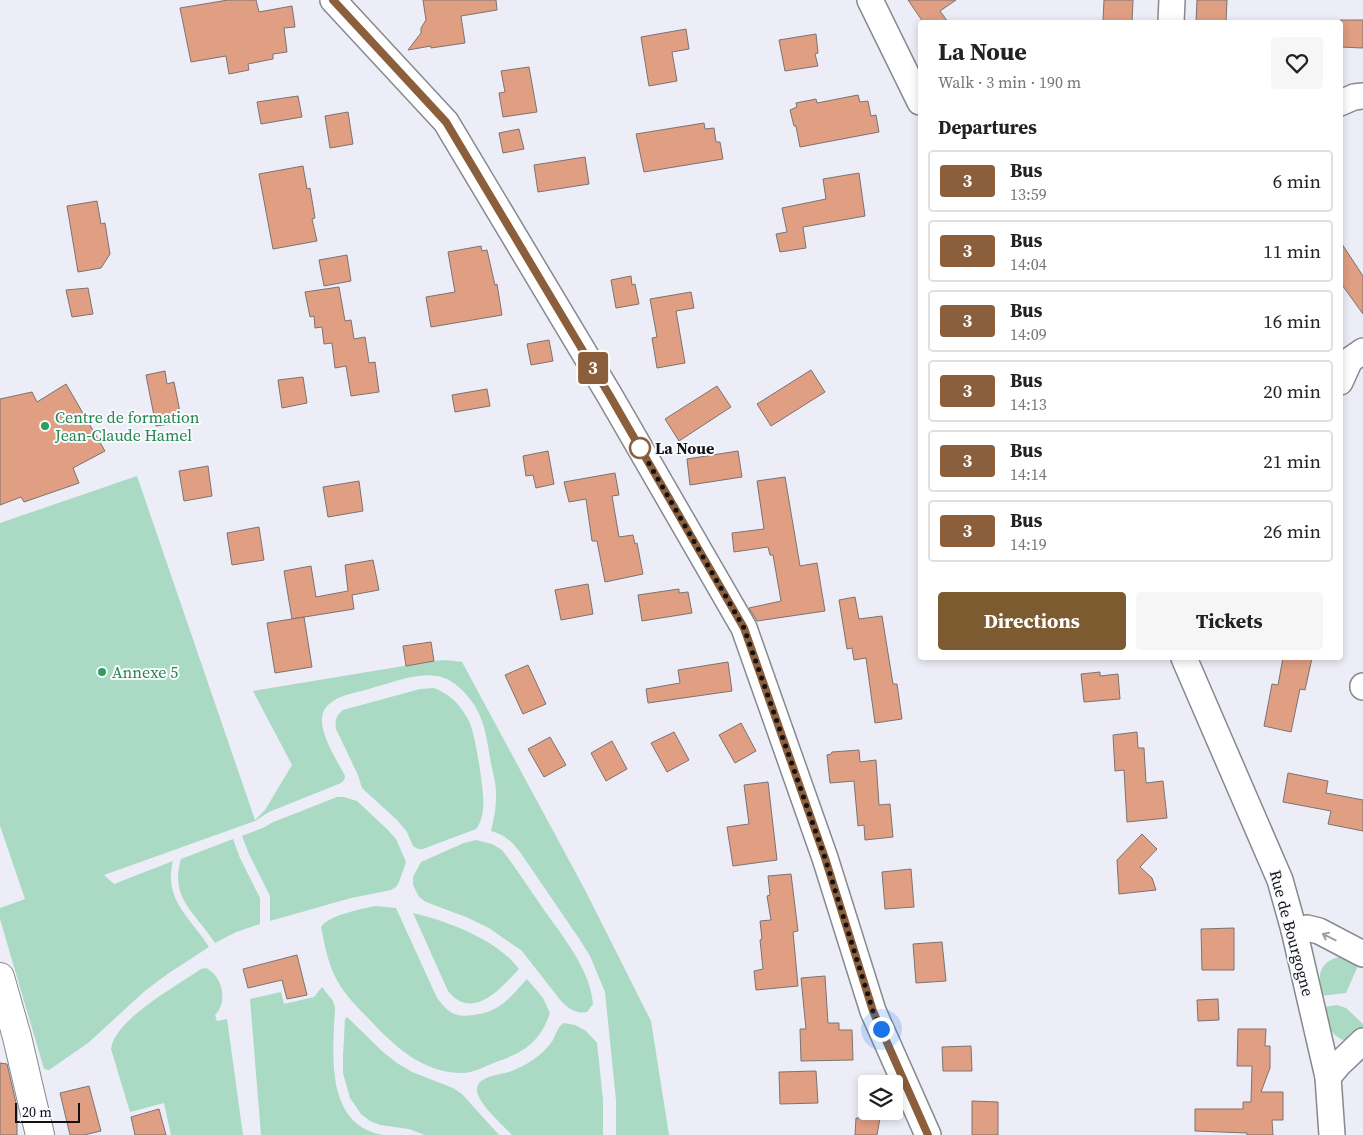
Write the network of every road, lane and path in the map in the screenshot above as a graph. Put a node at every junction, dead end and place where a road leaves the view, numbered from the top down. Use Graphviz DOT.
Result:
graph roads {
  1 [pos="334,0"];
  2 [pos="870,0"];
  3 [pos="1172,0"];
  4 [pos="1171,20"];
  5 [pos="1363,96"];
  6 [pos="918,98"];
  7 [pos="1343,102"];
  8 [pos="1185,660"];
  9 [pos="1294,930"];
  10 [pos="1363,954"];
  11 [pos="0,977"];
  12 [pos="1363,1041"];
  13 [pos="1328,1077"];
  14 [pos="40,1135"];
  15 [pos="928,1135"];
  16 [pos="1332,1135"];
  1 -- 15 [label="street"];
  2 -- 6 [label="street"];
  3 -- 4 [label="street"];
  5 -- 7 [label="street"];
  8 -- 9 [label="street, Rue de Bourgogne"];
  10 -- 9 [label="street, one-way"];
  9 -- 13 [label="street, Rue de Bourgogne"];
  11 -- 14 [label="street"];
  12 -- 13 [label="street"];
  13 -- 16 [label="street, Rue de Bourgogne"];
}
